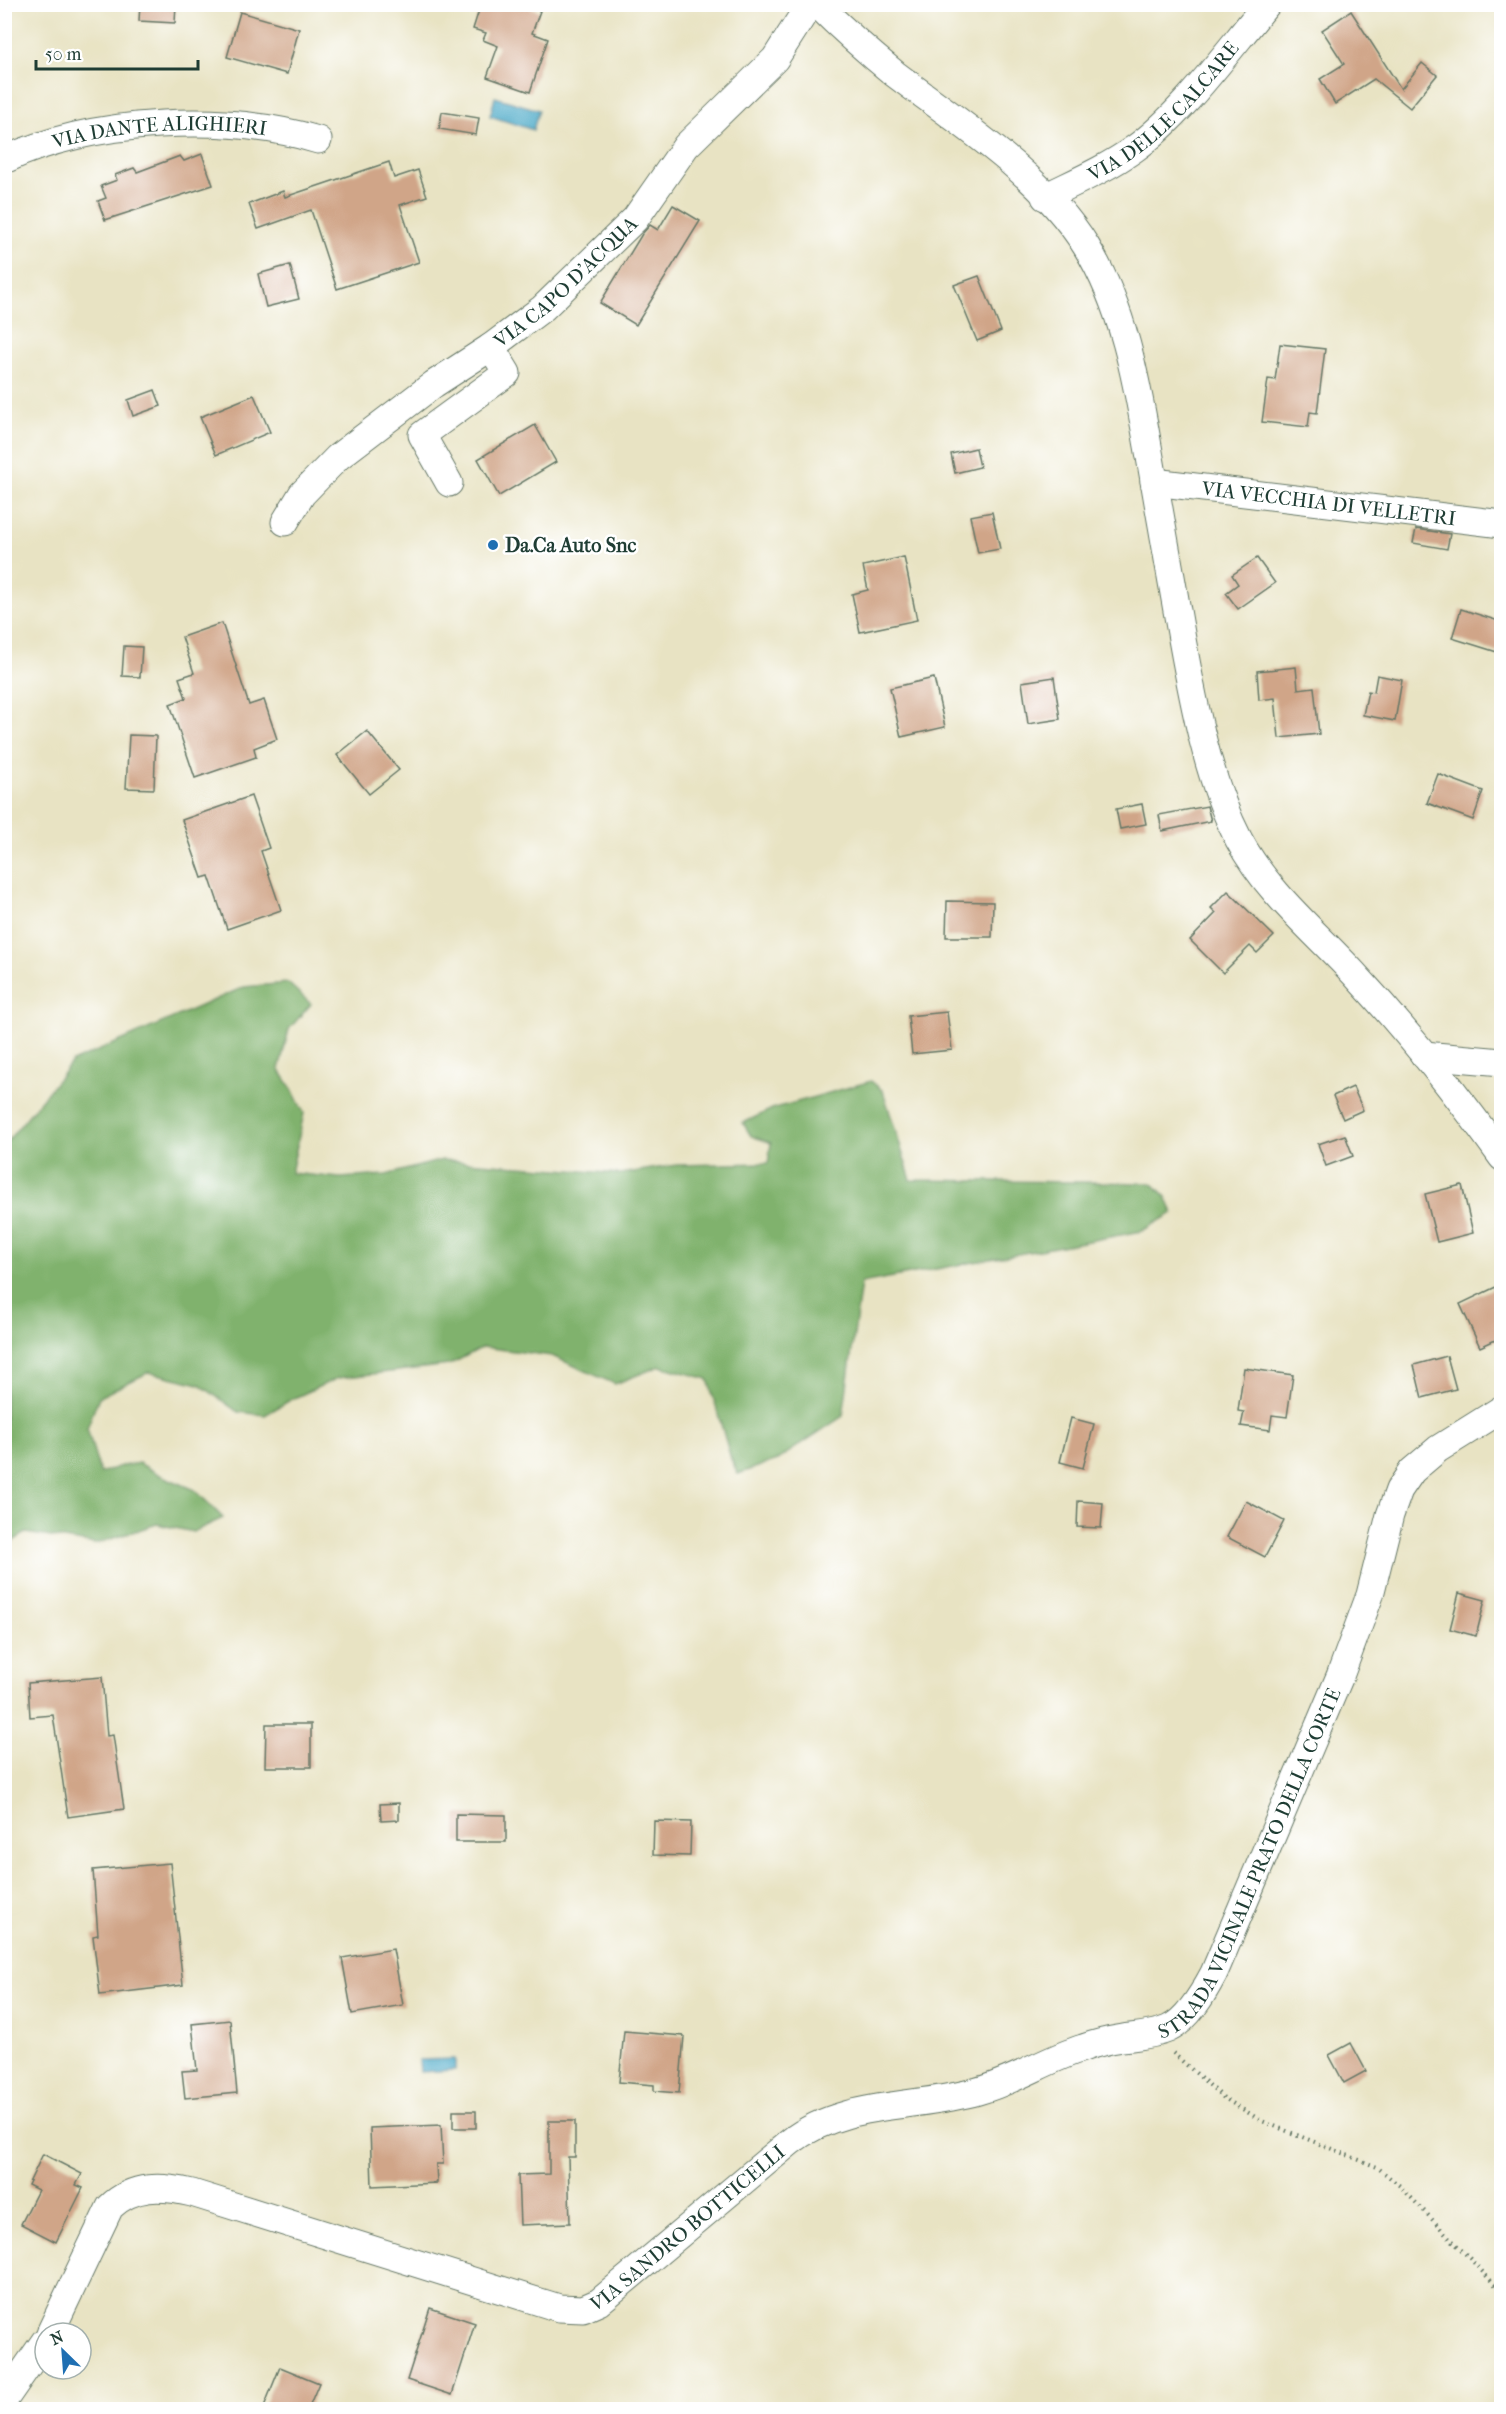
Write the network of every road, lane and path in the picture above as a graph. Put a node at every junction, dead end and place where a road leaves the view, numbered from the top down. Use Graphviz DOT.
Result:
graph roads {
  1 [pos="810,4"];
  2 [pos="817,4"];
  3 [pos="1267,4"];
  4 [pos="318,140"];
  5 [pos="4,160"];
  6 [pos="1045,196"];
  7 [pos="491,347"];
  8 [pos="1154,482"];
  9 [pos="449,483"];
  10 [pos="285,522"];
  11 [pos="1502,524"];
  12 [pos="1424,1055"];
  13 [pos="1502,1062"];
  14 [pos="1502,1157"];
  15 [pos="1502,1409"];
  16 [pos="1152,2034"];
  17 [pos="1502,2292"];
  18 [pos="56,2321"];
  19 [pos="33,2359"];
  20 [pos="4,2400"];
  1 -- 7 [label="street, VIA CAPO D'ACQUA"];
  2 -- 6 [label="street"];
  3 -- 6 [label="street, VIA DELLE CALCARE"];
  4 -- 5 [label="street, VIA DANTE ALIGHIERI"];
  6 -- 8 [label="street"];
  7 -- 9 [label="street"];
  7 -- 10 [label="street, VIA CAPO D'ACQUA"];
  8 -- 11 [label="street, VIA VECCHIA DI VELLETRI"];
  8 -- 12 [label="street"];
  12 -- 13 [label="street"];
  12 -- 14 [label="street"];
  15 -- 16 [label="street, STRADA VICINALE PRATO DELLA CORTE"];
  16 -- 17 [label="path, STRADA VICINALE PRATO DELLA CORTE"];
  16 -- 18 [label="street, VIA SANDRO BOTTICELLI"];
  19 -- 20 [label="street"];
}
